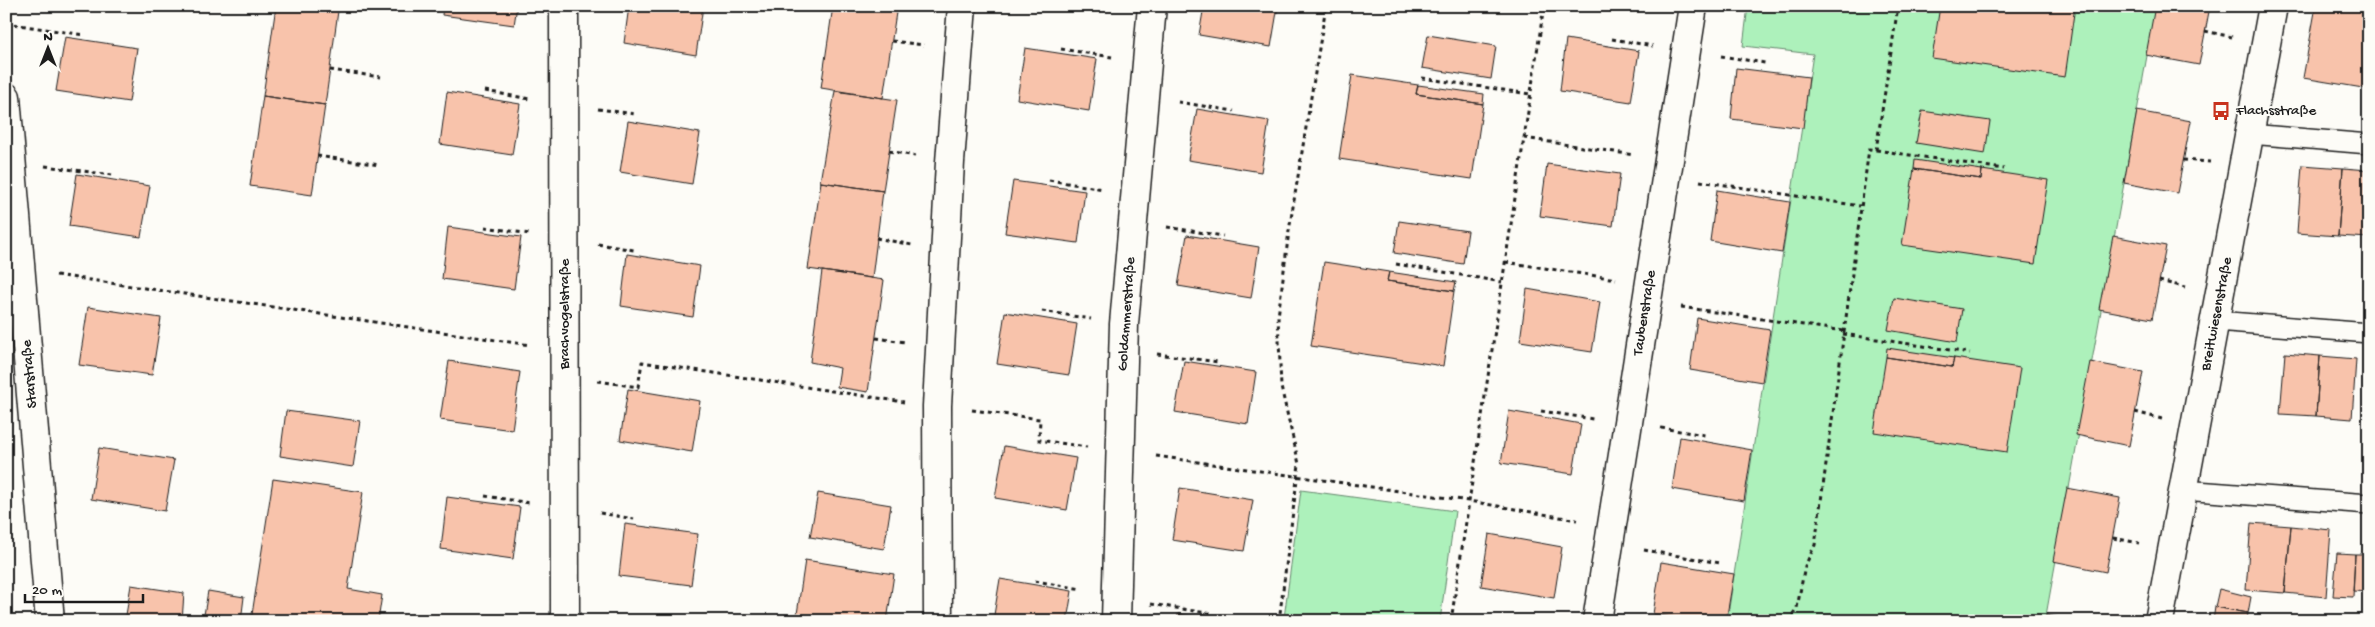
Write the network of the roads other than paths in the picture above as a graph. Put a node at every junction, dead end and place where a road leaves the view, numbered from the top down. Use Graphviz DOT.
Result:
graph roads {
  1 [pos="564,6"];
  2 [pos="962,6"];
  3 [pos="1152,6"];
  4 [pos="1693,6"];
  5 [pos="2273,6"];
  6 [pos="6,97"];
  7 [pos="2250,134"];
  8 [pos="2369,144"];
  9 [pos="2216,321"];
  10 [pos="2369,333"];
  11 [pos="2183,490"];
  12 [pos="2369,504"];
  13 [pos="1117,605"];
  14 [pos="50,621"];
  15 [pos="565,621"];
  16 [pos="938,621"];
  17 [pos="1598,621"];
  18 [pos="2159,621"];
  1 -- 15 [label="street, Brachvogelstraße"];
  2 -- 16 [label="street"];
  3 -- 13 [label="street, Goldammerstraße"];
  4 -- 17 [label="street, Taubenstraße"];
  5 -- 7 [label="street, Breitwiesenstraße"];
  6 -- 14 [label="street, Starstraße"];
  7 -- 8 [label="lane"];
  7 -- 9 [label="street, Breitwiesenstraße"];
  9 -- 10 [label="lane"];
  9 -- 11 [label="street, Breitwiesenstraße"];
  11 -- 12 [label="lane"];
  11 -- 18 [label="street, Breitwiesenstraße"];
}
